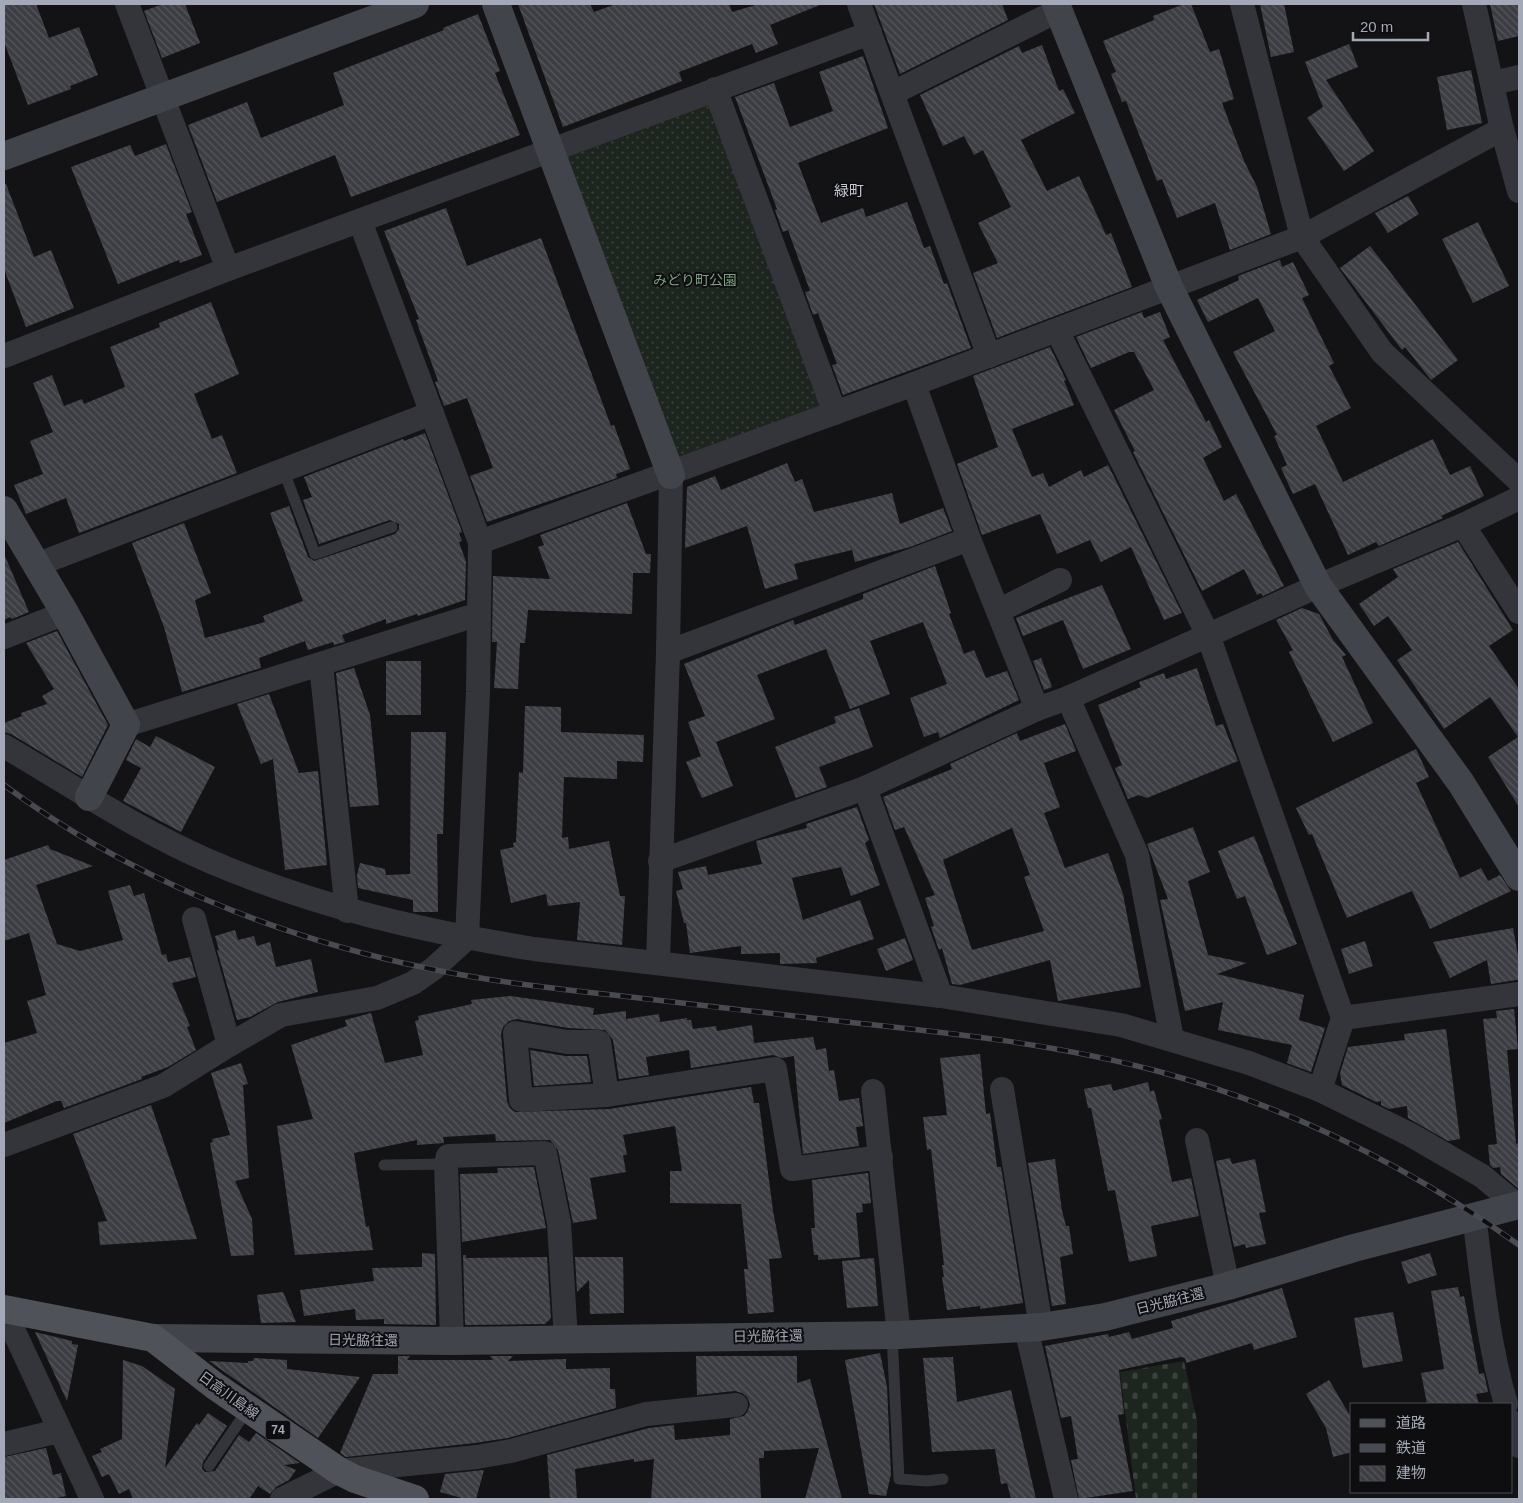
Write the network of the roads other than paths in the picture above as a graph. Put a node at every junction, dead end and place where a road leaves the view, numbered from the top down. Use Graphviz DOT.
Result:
graph roads {
  1 [pos="127,4"];
  2 [pos="415,4"];
  3 [pos="496,4"];
  4 [pos="859,4"];
  5 [pos="1242,4"];
  6 [pos="1474,4"];
  7 [pos="1057,7"];
  8 [pos="870,33"];
  9 [pos="1519,77"];
  10 [pos="1493,83"];
  11 [pos="715,89"];
  12 [pos="893,93"];
  13 [pos="162,97"];
  14 [pos="1502,130"];
  15 [pos="551,150"];
  16 [pos="4,156"];
  17 [pos="1519,191"];
  18 [pos="360,222"];
  19 [pos="1302,237"];
  20 [pos="228,269"];
  21 [pos="1169,287"];
  22 [pos="1057,330"];
  23 [pos="4,356"];
  24 [pos="989,356"];
  25 [pos="914,384"];
  26 [pos="432,413"];
  27 [pos="835,413"];
  28 [pos="283,470"];
  29 [pos="671,475"];
  30 [pos="1519,481"];
  31 [pos="1519,498"];
  32 [pos="4,510"];
  33 [pos="1463,525"];
  34 [pos="392,527"];
  35 [pos="968,539"];
  36 [pos="480,542"];
  37 [pos="36,564"];
  38 [pos="1060,580"];
  39 [pos="1318,586"];
  40 [pos="998,611"];
  41 [pos="1519,612"];
  42 [pos="65,613"];
  43 [pos="479,614"];
  44 [pos="1208,636"];
  45 [pos="4,637"];
  46 [pos="668,652"];
  47 [pos="321,665"];
  48 [pos="1068,698"];
  49 [pos="1037,709"];
  50 [pos="126,725"];
  51 [pos="4,746"];
  52 [pos="865,788"];
  53 [pos="89,797"];
  54 [pos="660,861"];
  55 [pos="1519,877"];
  56 [pos="348,911"];
  57 [pos="194,919"];
  58 [pos="467,938"];
  59 [pos="658,963"];
  60 [pos="1519,994"];
  61 [pos="941,996"];
  62 [pos="1343,1018"];
  63 [pos="1172,1039"];
  64 [pos="229,1044"];
  65 [pos="1002,1089"];
  66 [pos="1320,1090"];
  67 [pos="873,1091"];
  68 [pos="607,1095"];
  69 [pos="1197,1140"];
  70 [pos="4,1145"];
  71 [pos="880,1158"];
  72 [pos="446,1164"];
  73 [pos="384,1165"];
  74 [pos="1518,1205"];
  75 [pos="1474,1216"];
  76 [pos="1228,1286"];
  77 [pos="4,1309"];
  78 [pos="1034,1327"];
  79 [pos="896,1335"];
  80 [pos="153,1338"];
  81 [pos="566,1340"];
  82 [pos="452,1341"];
  83 [pos="1506,1403"];
  84 [pos="736,1405"];
  85 [pos="248,1409"];
  86 [pos="1513,1428"];
  87 [pos="59,1431"];
  88 [pos="4,1444"];
  89 [pos="1516,1445"];
  90 [pos="209,1466"];
  91 [pos="338,1471"];
  92 [pos="944,1479"];
  93 [pos="294,1497"];
  94 [pos="92,1499"];
  95 [pos="415,1499"];
  96 [pos="1066,1499"];
  1 -- 13 [label="street"];
  2 -- 13 [label="street"];
  3 -- 15 [label="street"];
  4 -- 8 [label="street"];
  5 -- 19 [label="street"];
  6 -- 10 [label="street"];
  7 -- 12 [label="street"];
  7 -- 21 [label="street"];
  8 -- 11 [label="street"];
  8 -- 12 [label="street"];
  9 -- 10 [label="street"];
  10 -- 14 [label="street"];
  11 -- 15 [label="street"];
  11 -- 27 [label="street"];
  12 -- 24 [label="street"];
  13 -- 16 [label="street"];
  13 -- 20 [label="street"];
  14 -- 17 [label="street"];
  14 -- 19 [label="street"];
  15 -- 18 [label="street"];
  15 -- 29 [label="street"];
  18 -- 20 [label="street"];
  18 -- 26 [label="street"];
  19 -- 21 [label="street"];
  19 -- 30 [label="street"];
  20 -- 23 [label="street"];
  21 -- 22 [label="street"];
  21 -- 39 [label="street"];
  22 -- 24 [label="street"];
  22 -- 44 [label="street"];
  24 -- 25 [label="street"];
  25 -- 27 [label="street"];
  25 -- 35 [label="street"];
  26 -- 28 [label="street"];
  26 -- 36 [label="street"];
  27 -- 29 [label="street"];
  28 -- 34 [label="lane"];
  28 -- 37 [label="street"];
  29 -- 36 [label="street"];
  29 -- 46 [label="street"];
  31 -- 33 [label="street"];
  32 -- 37 [label="street"];
  33 -- 39 [label="street"];
  33 -- 41 [label="street"];
  35 -- 40 [label="street"];
  35 -- 46 [label="street"];
  36 -- 43 [label="street"];
  37 -- 42 [label="street"];
  38 -- 40 [label="street"];
  39 -- 44 [label="street"];
  39 -- 55 [label="street"];
  40 -- 49 [label="street"];
  42 -- 45 [label="street"];
  42 -- 50 [label="street"];
  43 -- 47 [label="street"];
  43 -- 58 [label="street"];
  44 -- 48 [label="street"];
  44 -- 62 [label="street"];
  46 -- 54 [label="street"];
  47 -- 50 [label="street"];
  47 -- 56 [label="street"];
  48 -- 49 [label="street"];
  48 -- 63 [label="street"];
  49 -- 52 [label="street"];
  50 -- 53 [label="street"];
  51 -- 53 [label="street"];
  52 -- 54 [label="street"];
  52 -- 61 [label="street"];
  53 -- 56 [label="street"];
  54 -- 59 [label="street"];
  56 -- 58 [label="street"];
  57 -- 64 [label="street"];
  58 -- 59 [label="street"];
  58 -- 64 [label="street"];
  59 -- 61 [label="street"];
  60 -- 62 [label="street"];
  61 -- 63 [label="street"];
  62 -- 66 [label="street"];
  63 -- 66 [label="street"];
  64 -- 70 [label="street"];
  65 -- 78 [label="street"];
  66 -- 74 [label="street"];
  67 -- 71 [label="street"];
  68 -- 71 [label="street"];
  69 -- 76 [label="street"];
  71 -- 79 [label="street"];
  72 -- 73 [label="lane"];
  72 -- 81 [label="street"];
  72 -- 82 [label="street"];
  74 -- 75 [label="street, 日光脇往還"];
  75 -- 76 [label="street, 日光脇往還"];
  75 -- 83 [label="street"];
  76 -- 78 [label="street, 日光脇往還"];
  77 -- 80 [label="main road, 日光脇往還 / 74"];
  77 -- 87 [label="street"];
  78 -- 79 [label="street, 日光脇往還"];
  78 -- 96 [label="street"];
  79 -- 81 [label="street, 日光脇往還"];
  79 -- 92 [label="lane"];
  80 -- 82 [label="street, 日光脇往還"];
  80 -- 85 [label="main road, 日高川島線 / 74"];
  81 -- 82 [label="street, 日光脇往還"];
  84 -- 91 [label="street"];
  85 -- 90 [label="lane"];
  85 -- 91 [label="main road, 日高川島線 / 74"];
  86 -- 89 [label="street"];
  87 -- 88 [label="street"];
  87 -- 94 [label="street"];
  91 -- 93 [label="street"];
  91 -- 95 [label="main road, 日高川島線 / 74"];
}
